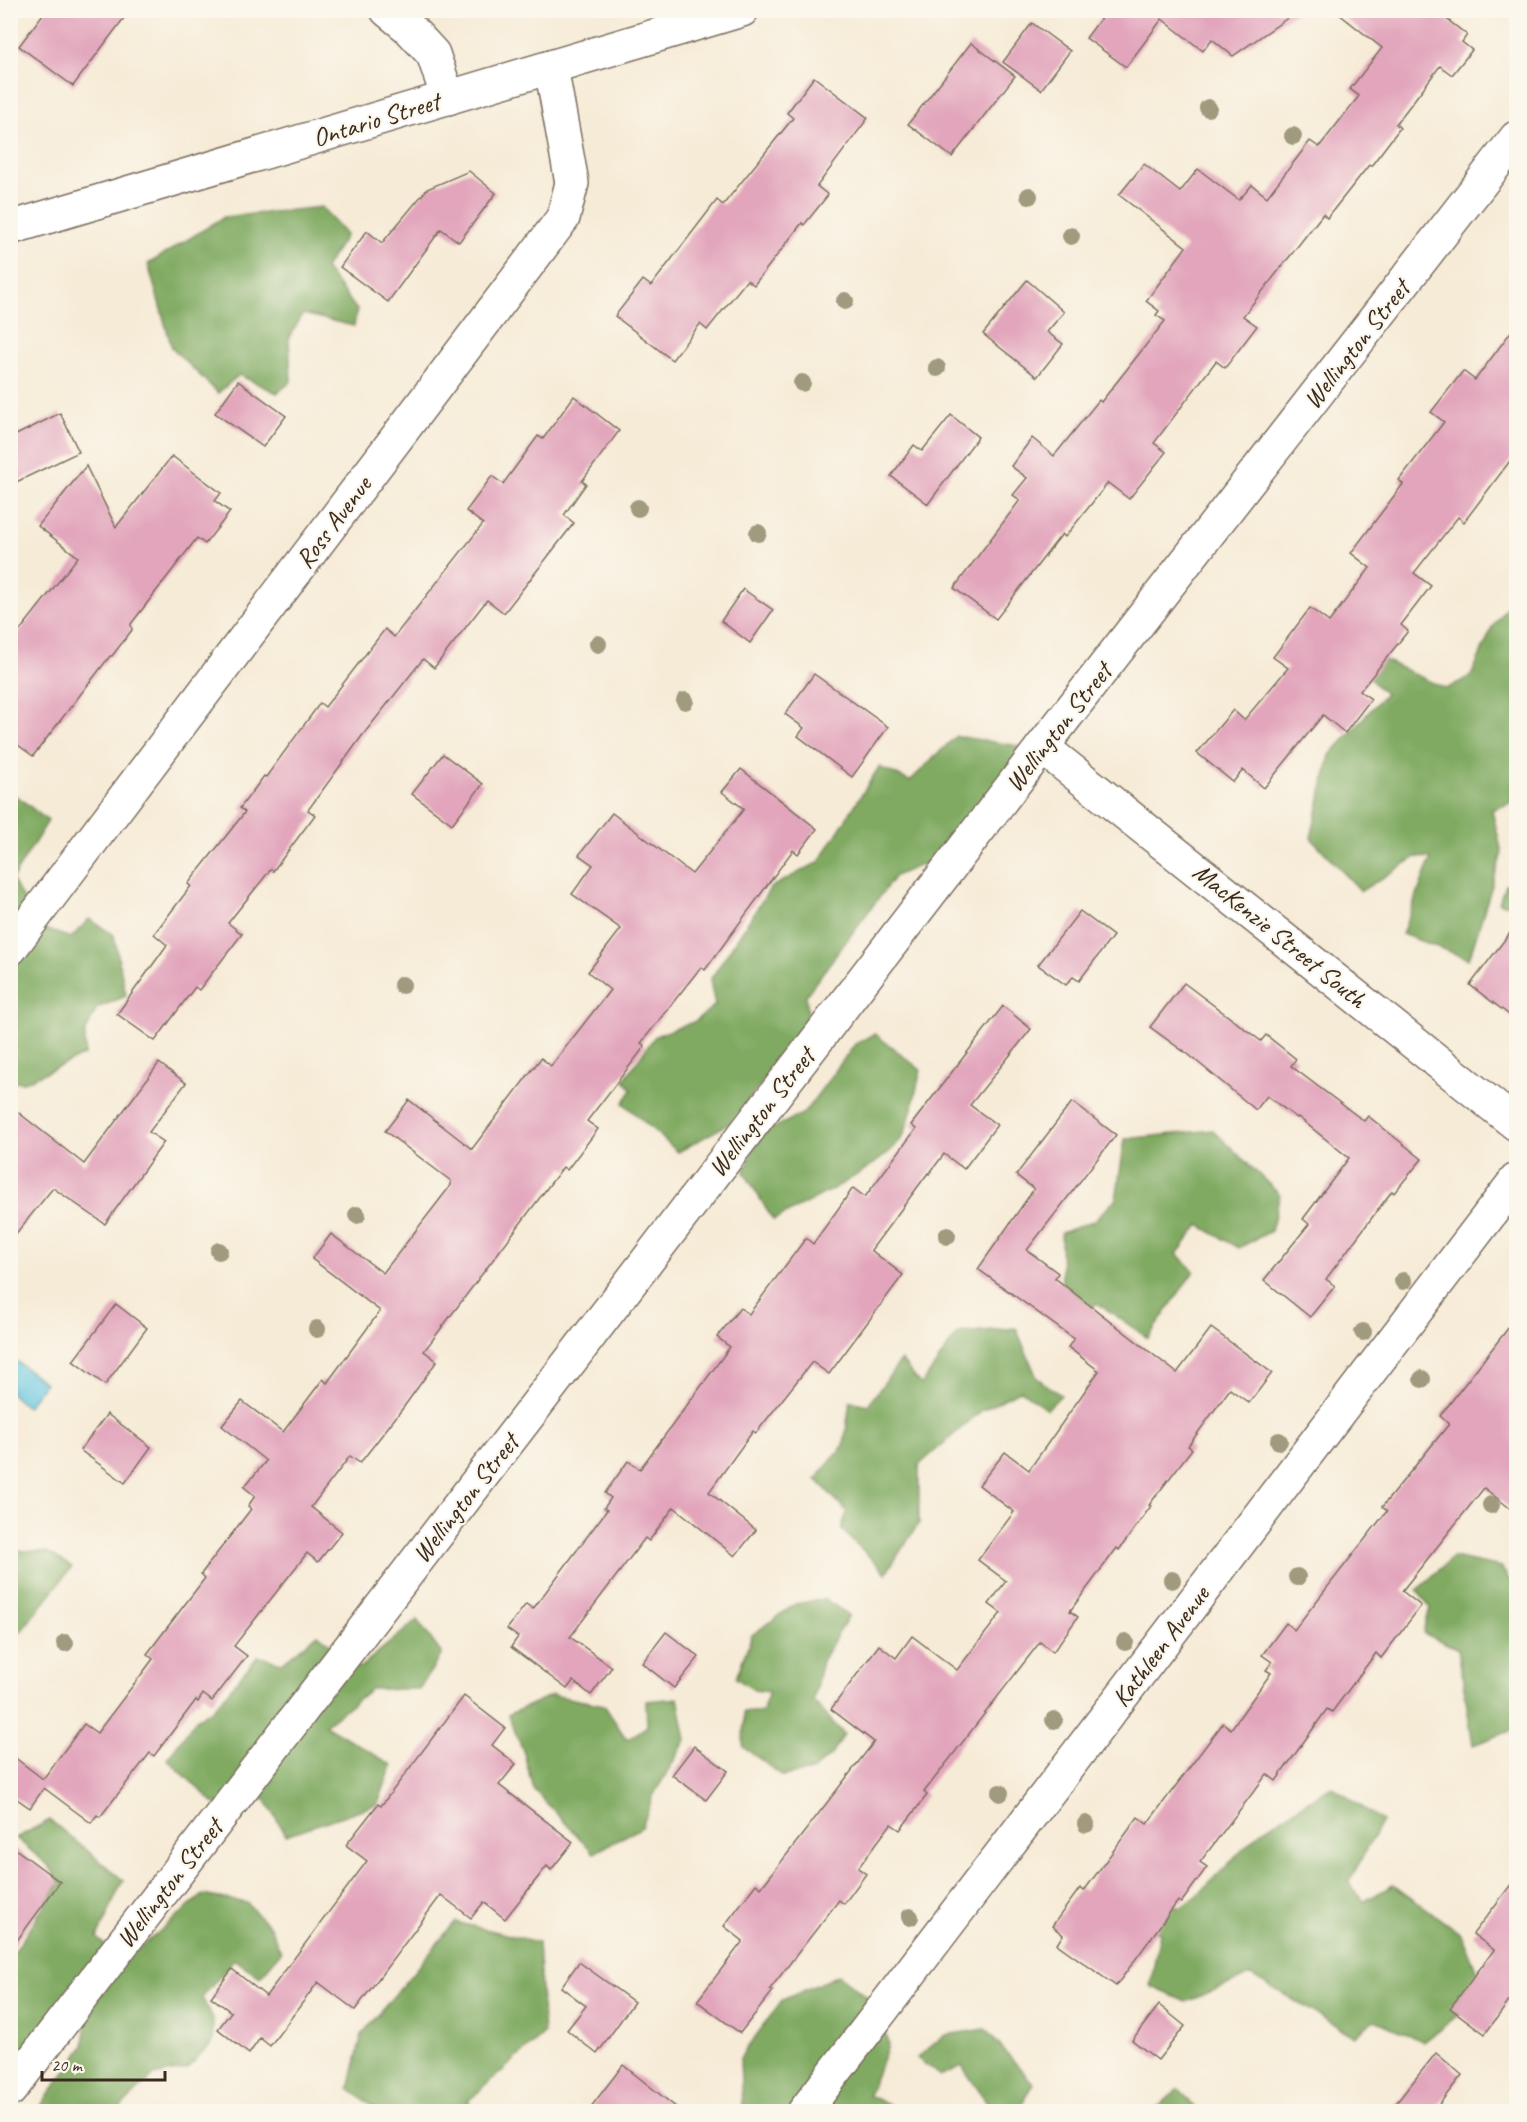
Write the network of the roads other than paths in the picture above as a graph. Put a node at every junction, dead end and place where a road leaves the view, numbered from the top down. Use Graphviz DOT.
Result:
graph roads {
  1 [pos="387,10"];
  2 [pos="742,10"];
  3 [pos="551,66"];
  4 [pos="448,98"];
  5 [pos="1516,138"];
  6 [pos="10,228"];
  7 [pos="1042,747"];
  8 [pos="10,949"];
  9 [pos="1516,1124"];
  10 [pos="1516,1180"];
  11 [pos="10,2090"];
  12 [pos="804,2112"];
  1 -- 4 [label="street"];
  2 -- 3 [label="street, Ontario Street"];
  3 -- 4 [label="street, Ontario Street"];
  3 -- 8 [label="street, Ross Avenue"];
  4 -- 6 [label="street, Ontario Street"];
  5 -- 7 [label="street, Wellington Street"];
  7 -- 9 [label="street, MacKenzie Street South"];
  7 -- 11 [label="street, Wellington Street"];
  10 -- 12 [label="street, Kathleen Avenue"];
}
